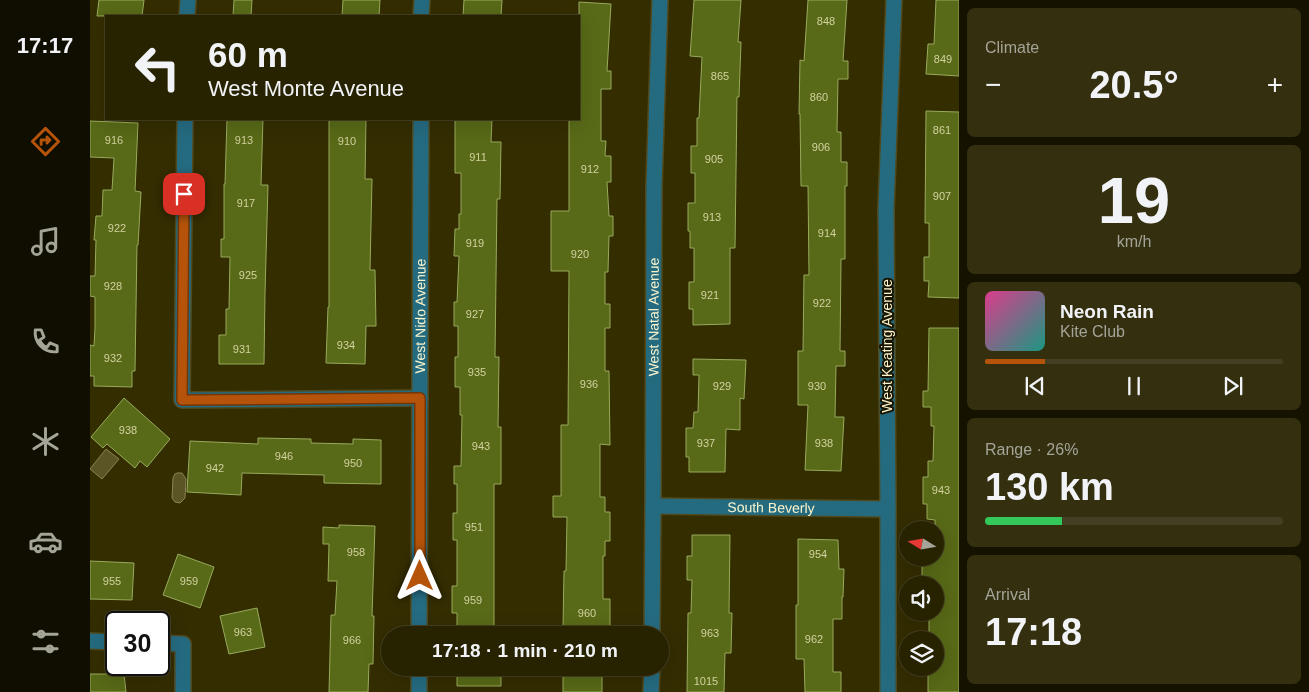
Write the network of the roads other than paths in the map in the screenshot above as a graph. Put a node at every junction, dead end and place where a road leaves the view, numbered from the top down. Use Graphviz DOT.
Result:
graph roads {
  1 [pos="188,0"];
  2 [pos="422,0"];
  3 [pos="660,0"];
  4 [pos="894,0"];
  5 [pos="187,15"];
  6 [pos="421,15"];
  7 [pos="185,120"];
  8 [pos="420,120"];
  9 [pos="420,398"];
  10 [pos="654,506"];
  11 [pos="888,509"];
  12 [pos="420,626"];
  13 [pos="652,626"];
  14 [pos="90,641"];
  15 [pos="105,642"];
  16 [pos="170,643"];
  17 [pos="419,676"];
  18 [pos="652,676"];
  19 [pos="182,692"];
  20 [pos="419,692"];
  21 [pos="651,692"];
  22 [pos="888,692"];
  1 -- 5 [label="street"];
  2 -- 6 [label="street"];
  3 -- 10 [label="street, West Natal Avenue"];
  4 -- 11 [label="street, West Keating Avenue"];
  7 -- 9 [label="street"];
  8 -- 9 [label="street, West Nido Avenue"];
  9 -- 12 [label="street, West Nido Avenue"];
  10 -- 11 [label="street, South Beverly"];
  10 -- 13 [label="street, West Natal Avenue"];
  11 -- 22 [label="street, West Keating Avenue"];
  14 -- 15 [label="street"];
  16 -- 19 [label="street"];
  17 -- 20 [label="street"];
  18 -- 21 [label="street"];
}
